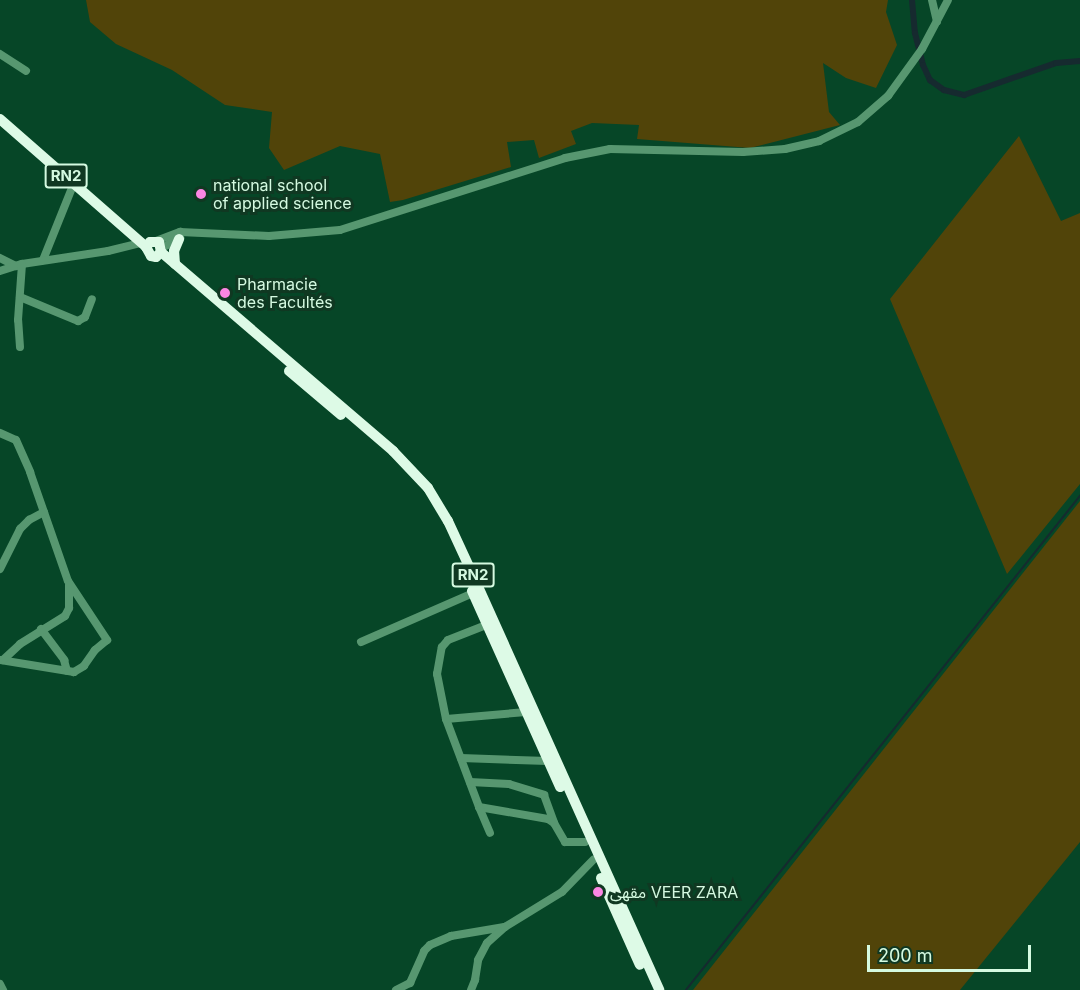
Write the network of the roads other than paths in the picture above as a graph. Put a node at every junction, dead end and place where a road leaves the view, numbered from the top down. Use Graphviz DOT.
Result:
graph roads {
  1 [pos="932,0"];
  2 [pos="948,0"];
  3 [pos="937,21"];
  4 [pos="0,54"];
  5 [pos="26,71"];
  6 [pos="0,119"];
  7 [pos="74,183"];
  8 [pos="189,233"];
  9 [pos="179,239"];
  10 [pos="153,247"];
  11 [pos="0,258"];
  12 [pos="43,260"];
  13 [pos="175,264"];
  14 [pos="19,265"];
  15 [pos="0,271"];
  16 [pos="20,297"];
  17 [pos="92,299"];
  18 [pos="20,347"];
  19 [pos="0,433"];
  20 [pos="44,512"];
  21 [pos="0,569"];
  22 [pos="68,581"];
  23 [pos="473,593"];
  24 [pos="486,625"];
  25 [pos="41,629"];
  26 [pos="361,642"];
  27 [pos="1,660"];
  28 [pos="67,671"];
  29 [pos="526,712"];
  30 [pos="446,719"];
  31 [pos="461,758"];
  32 [pos="548,761"];
  33 [pos="470,782"];
  34 [pos="479,807"];
  35 [pos="554,823"];
  36 [pos="490,833"];
  37 [pos="585,842"];
  38 [pos="593,860"];
  39 [pos="505,927"];
  40 [pos="0,984"];
  41 [pos="3,990"];
  42 [pos="396,990"];
  43 [pos="471,990"];
  44 [pos="651,990"];
  45 [pos="659,990"];
  1 -- 3 [label="street"];
  2 -- 3 [label="street"];
  3 -- 8 [label="street"];
  4 -- 5 [label="street"];
  6 -- 7 [label="highway, RN2"];
  7 -- 10 [label="highway, RN2"];
  7 -- 12 [label="street"];
  8 -- 9 [label="street"];
  8 -- 10 [label="street"];
  9 -- 10 [label="street"];
  9 -- 13 [label="highway"];
  10 -- 12 [label="street"];
  10 -- 13 [label="highway, RN2"];
  10 -- 23 [label="highway, RN2"];
  11 -- 14 [label="street"];
  12 -- 14 [label="street"];
  13 -- 45 [label="highway, RN2"];
  14 -- 15 [label="street"];
  14 -- 16 [label="street"];
  16 -- 17 [label="street"];
  16 -- 18 [label="street"];
  19 -- 20 [label="street"];
  20 -- 21 [label="street"];
  20 -- 22 [label="street"];
  22 -- 25 [label="street"];
  22 -- 28 [label="street"];
  23 -- 24 [label="highway, RN2"];
  23 -- 26 [label="street"];
  24 -- 29 [label="highway, RN2"];
  24 -- 30 [label="street"];
  25 -- 27 [label="street"];
  25 -- 28 [label="street"];
  27 -- 28 [label="street"];
  29 -- 30 [label="street"];
  29 -- 32 [label="highway, RN2"];
  30 -- 31 [label="street"];
  31 -- 32 [label="street"];
  31 -- 33 [label="street"];
  32 -- 37 [label="highway, RN2"];
  33 -- 34 [label="street"];
  33 -- 35 [label="street"];
  34 -- 35 [label="street"];
  34 -- 36 [label="street"];
  35 -- 37 [label="street"];
  37 -- 38 [label="highway, RN2"];
  38 -- 39 [label="street"];
  38 -- 44 [label="highway, RN2"];
  39 -- 42 [label="street"];
  39 -- 43 [label="street"];
  40 -- 41 [label="street"];
}
